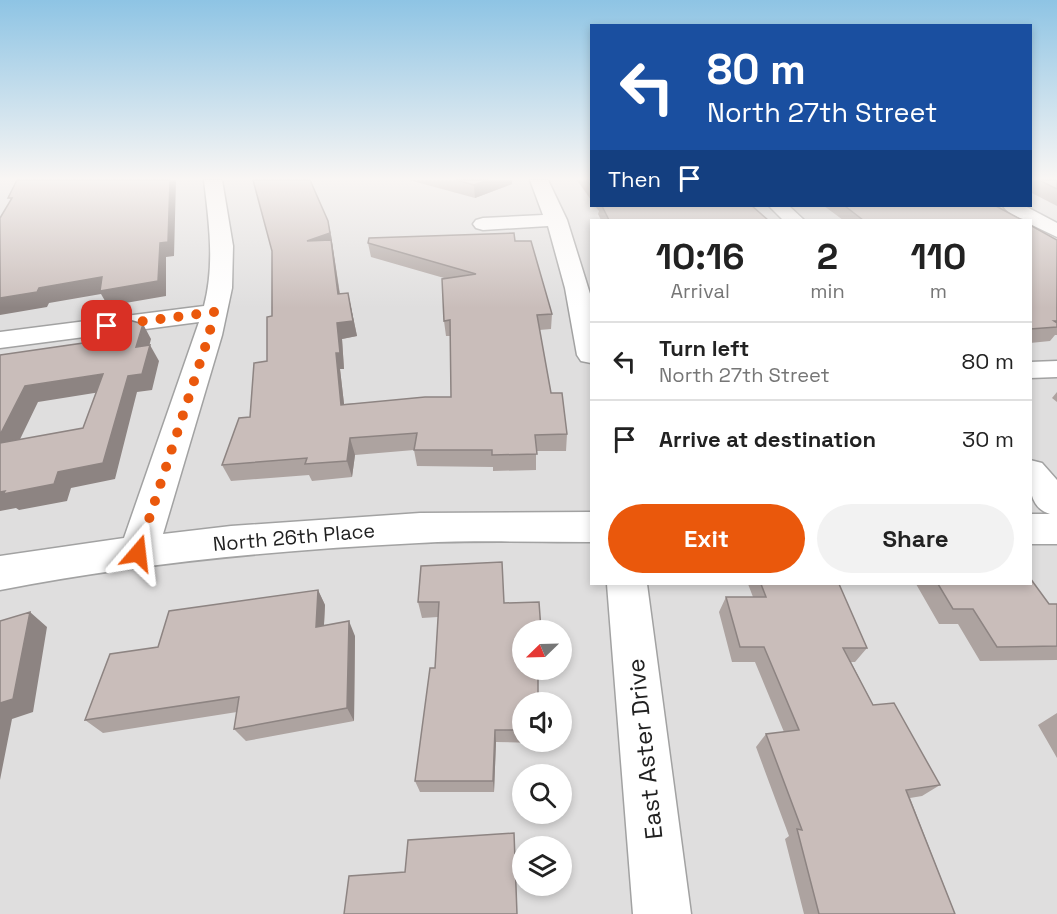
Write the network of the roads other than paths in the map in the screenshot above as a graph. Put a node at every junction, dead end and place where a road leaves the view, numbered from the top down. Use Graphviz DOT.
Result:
graph roads {
  1 [pos="219,223"];
  2 [pos="508,223"];
  3 [pos="558,223"];
  4 [pos="1042,223"];
  5 [pos="483,224"];
  6 [pos="1057,231"];
  7 [pos="214,312"];
  8 [pos="0,340"];
  9 [pos="590,349"];
  10 [pos="1057,369"];
  11 [pos="1032,370"];
  12 [pos="1032,474"];
  13 [pos="1057,503"];
  14 [pos="590,527"];
  15 [pos="1032,529"];
  16 [pos="1057,529"];
  17 [pos="138,553"];
  18 [pos="0,573"];
  19 [pos="627,585"];
  20 [pos="662,914"];
  1 -- 7 [label="street"];
  2 -- 5 [label="street"];
  3 -- 9 [label="street"];
  4 -- 6 [label="street"];
  7 -- 8 [label="street"];
  7 -- 17 [label="street"];
  10 -- 11 [label="street"];
  12 -- 13 [label="street"];
  14 -- 17 [label="street, North 26th Place"];
  15 -- 16 [label="street"];
  17 -- 18 [label="street, North 26th Place"];
  19 -- 20 [label="street, East Aster Drive"];
}
